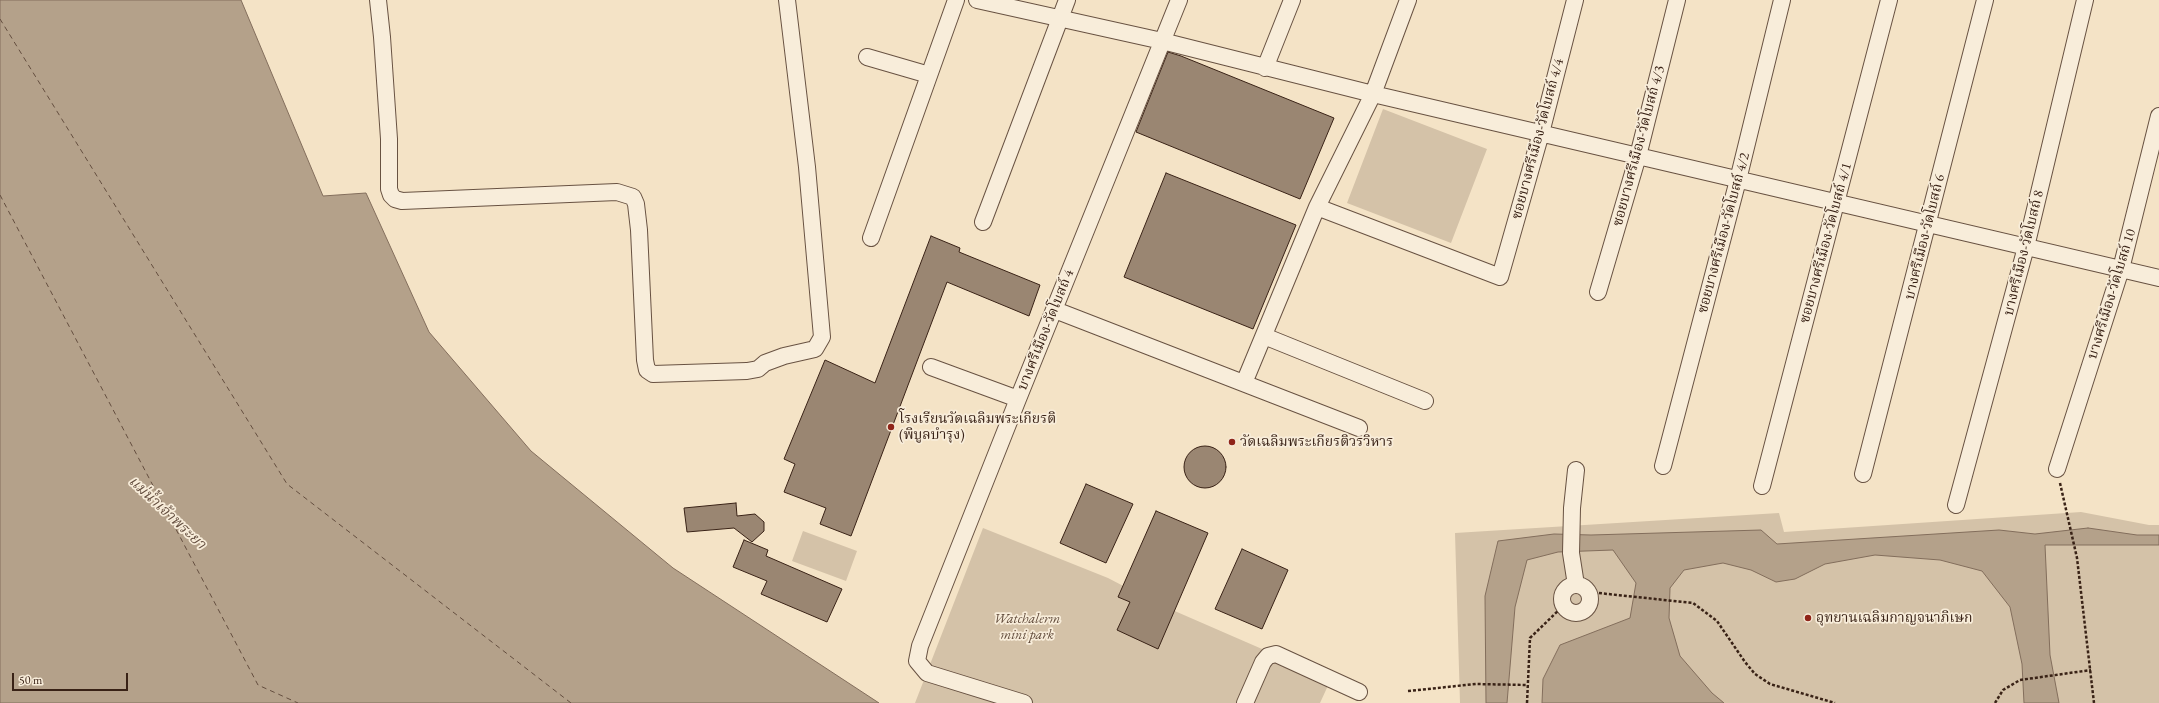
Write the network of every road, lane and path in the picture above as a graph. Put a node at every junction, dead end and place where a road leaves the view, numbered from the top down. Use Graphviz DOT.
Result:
graph roads {
  1 [pos="378,0"];
  2 [pos="787,0"];
  3 [pos="956,0"];
  4 [pos="977,0"];
  5 [pos="1067,0"];
  6 [pos="1179,0"];
  7 [pos="1292,0"];
  8 [pos="1408,0"];
  9 [pos="1575,0"];
  10 [pos="1677,0"];
  11 [pos="1782,0"];
  12 [pos="1889,0"];
  13 [pos="1985,0"];
  14 [pos="2085,0"];
  15 [pos="1060,18"];
  16 [pos="1162,41"];
  17 [pos="867,57"];
  18 [pos="1265,68"];
  19 [pos="929,75"];
  20 [pos="1372,94"];
  21 [pos="2159,116"];
  22 [pos="1541,133"];
  23 [pos="1638,156"];
  24 [pos="1738,180"];
  25 [pos="1837,202"];
  26 [pos="1317,207"];
  27 [pos="983,222"];
  28 [pos="1929,224"];
  29 [pos="871,238"];
  30 [pos="2026,246"];
  31 [pos="2122,269"];
  32 [pos="2159,278"];
  33 [pos="1598,292"];
  34 [pos="1055,310"];
  35 [pos="1264,336"];
  36 [pos="931,367"];
  37 [pos="1244,384"];
  38 [pos="1018,399"];
  39 [pos="1425,401"];
  40 [pos="1359,428"];
  41 [pos="1663,466"];
  42 [pos="2057,469"];
  43 [pos="1576,470"];
  44 [pos="1863,474"];
  45 [pos="1762,486"];
  46 [pos="1956,505"];
  47 [pos="1582,588"];
  48 [pos="1564,605"];
  49 [pos="2090,670"];
  50 [pos="1527,685"];
  51 [pos="1408,691"];
  52 [pos="1359,692"];
  53 [pos="1024,703"];
  54 [pos="1245,703"];
  55 [pos="1526,703"];
  56 [pos="1835,703"];
  57 [pos="1995,703"];
  58 [pos="2094,703"];
  1 -- 2 [label="street"];
  3 -- 19 [label="street"];
  4 -- 15 [label="street"];
  5 -- 15 [label="street"];
  6 -- 16 [label="street, บางศรีเมือง-วัดโบสถ์ 4"];
  7 -- 18 [label="street"];
  8 -- 20 [label="street"];
  9 -- 22 [label="street, ซอยบางศรีเมือง-วัดโบสถ์ 4/4"];
  10 -- 23 [label="street, ซอยบางศรีเมือง-วัดโบสถ์ 4/3"];
  11 -- 24 [label="street, ซอยบางศรีเมือง-วัดโบสถ์ 4/2"];
  12 -- 25 [label="street, ซอยบางศรีเมือง-วัดโบสถ์ 4/1"];
  13 -- 28 [label="street, บางศรีเมือง-วัดโบสถ์ 6"];
  14 -- 30 [label="street, บางศรีเมือง-วัดโบสถ์ 8"];
  15 -- 16 [label="street"];
  15 -- 27 [label="street"];
  16 -- 18 [label="street"];
  16 -- 34 [label="street, บางศรีเมือง-วัดโบสถ์ 4"];
  17 -- 19 [label="street"];
  18 -- 20 [label="street"];
  19 -- 29 [label="street"];
  20 -- 22 [label="street"];
  20 -- 26 [label="street"];
  21 -- 31 [label="street, บางศรีเมือง-วัดโบสถ์ 10"];
  22 -- 23 [label="street"];
  22 -- 26 [label="street, ซอยบางศรีเมือง-วัดโบสถ์ 4/4"];
  23 -- 24 [label="street"];
  23 -- 33 [label="street, ซอยบางศรีเมือง-วัดโบสถ์ 4/3"];
  24 -- 25 [label="street"];
  24 -- 41 [label="street, ซอยบางศรีเมือง-วัดโบสถ์ 4/2"];
  25 -- 28 [label="street"];
  25 -- 45 [label="street, ซอยบางศรีเมือง-วัดโบสถ์ 4/1"];
  26 -- 35 [label="street"];
  28 -- 30 [label="street"];
  28 -- 44 [label="street, บางศรีเมือง-วัดโบสถ์ 6"];
  30 -- 31 [label="street"];
  30 -- 46 [label="street, บางศรีเมือง-วัดโบสถ์ 8"];
  31 -- 32 [label="street"];
  31 -- 42 [label="street, บางศรีเมือง-วัดโบสถ์ 10"];
  34 -- 37 [label="street"];
  34 -- 38 [label="street, บางศรีเมือง-วัดโบสถ์ 4"];
  35 -- 37 [label="street"];
  35 -- 39 [label="street"];
  36 -- 38 [label="street"];
  37 -- 40 [label="street"];
  38 -- 53 [label="street, บางศรีเมือง-วัดโบสถ์ 4"];
  42 -- 49 [label="path"];
  43 -- 47 [label="street"];
  47 -- 48 [label="street"];
  47 -- 48 [label="street"];
  47 -- 56 [label="path"];
  48 -- 50 [label="path"];
  49 -- 57 [label="path"];
  49 -- 58 [label="path"];
  50 -- 51 [label="path"];
  50 -- 55 [label="path"];
  52 -- 54 [label="street"];
}
